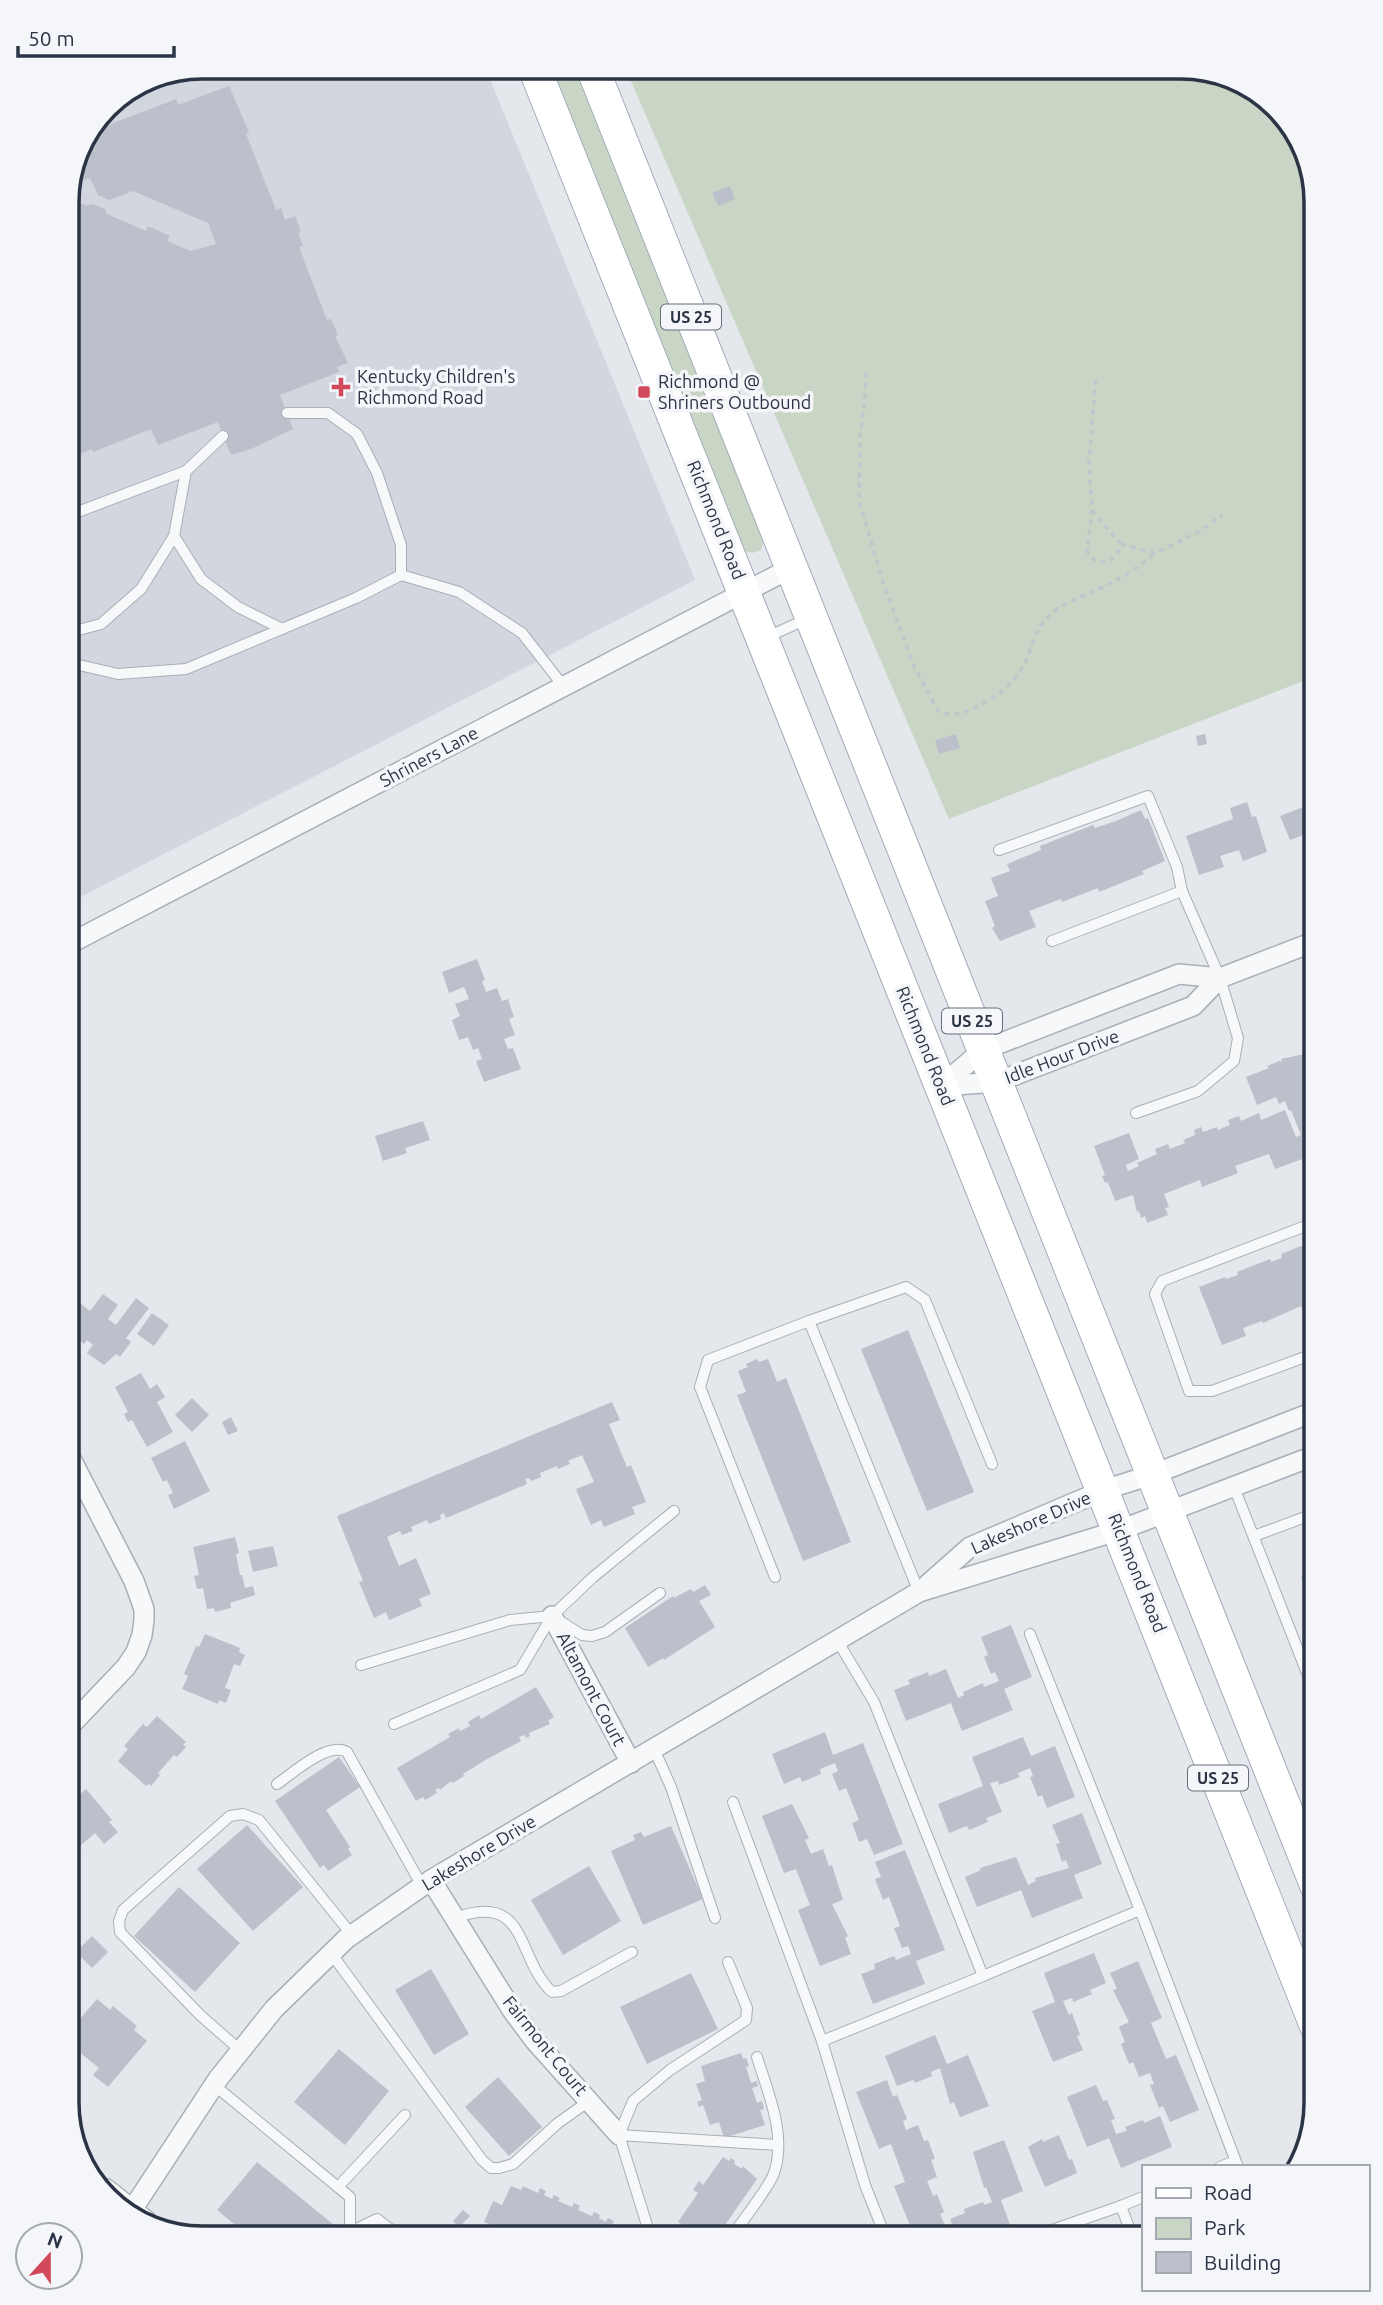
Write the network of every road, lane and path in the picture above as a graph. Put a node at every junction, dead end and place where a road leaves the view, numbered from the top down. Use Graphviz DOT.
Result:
graph roads {
  1 [pos="539,79"];
  2 [pos="597,79"];
  3 [pos="866,373"];
  4 [pos="1096,374"];
  5 [pos="287,413"];
  6 [pos="223,436"];
  7 [pos="186,471"];
  8 [pos="1092,510"];
  9 [pos="79,511"];
  10 [pos="1222,515"];
  11 [pos="174,536"];
  12 [pos="1121,544"];
  13 [pos="1155,553"];
  14 [pos="790,568"];
  15 [pos="401,575"];
  16 [pos="744,592"];
  17 [pos="811,618"];
  18 [pos="282,629"];
  19 [pos="79,630"];
  20 [pos="763,639"];
  21 [pos="79,665"];
  22 [pos="564,687"];
  23 [pos="999,850"];
  24 [pos="1182,891"];
  25 [pos="79,939"];
  26 [pos="1052,941"];
  27 [pos="1304,946"];
  28 [pos="1220,978"];
  29 [pos="984,1050"];
  30 [pos="997,1083"];
  31 [pos="942,1086"];
  32 [pos="1136,1113"];
  33 [pos="1304,1227"];
  34 [pos="809,1321"];
  35 [pos="1304,1358"];
  36 [pos="1304,1416"];
  37 [pos="1304,1460"];
  38 [pos="992,1465"];
  39 [pos="79,1474"];
  40 [pos="1154,1474"];
  41 [pos="1234,1487"];
  42 [pos="1104,1490"];
  43 [pos="674,1511"];
  44 [pos="1169,1512"];
  45 [pos="1304,1518"];
  46 [pos="1120,1530"];
  47 [pos="1254,1536"];
  48 [pos="775,1577"];
  49 [pos="919,1592"];
  50 [pos="660,1593"];
  51 [pos="552,1616"];
  52 [pos="1030,1634"];
  53 [pos="837,1639"];
  54 [pos="1304,1663"];
  55 [pos="361,1665"];
  56 [pos="79,1716"];
  57 [pos="394,1724"];
  58 [pos="654,1749"];
  59 [pos="631,1763"];
  60 [pos="277,1784"];
  61 [pos="733,1802"];
  62 [pos="1304,1852"];
  63 [pos="427,1883"];
  64 [pos="1140,1910"];
  65 [pos="455,1918"];
  66 [pos="715,1918"];
  67 [pos="352,1935"];
  68 [pos="632,1952"];
  69 [pos="331,1953"];
  70 [pos="728,1962"];
  71 [pos="983,1976"];
  72 [pos="1304,1993"];
  73 [pos="822,2041"];
  74 [pos="240,2050"];
  75 [pos="757,2057"];
  76 [pos="215,2085"];
  77 [pos="589,2101"];
  78 [pos="405,2115"];
  79 [pos="619,2135"];
  80 [pos="778,2145"];
  81 [pos="1237,2164"];
  82 [pos="338,2187"];
  83 [pos="1142,2197"];
  84 [pos="1121,2206"];
  85 [pos="139,2210"];
  86 [pos="348,2226"];
  87 [pos="364,2226"];
  88 [pos="386,2226"];
  89 [pos="647,2226"];
  90 [pos="739,2226"];
  91 [pos="881,2226"];
  92 [pos="1064,2226"];
  93 [pos="1128,2226"];
  1 -- 16 [label="main road, Richmond Road / US 25"];
  2 -- 14 [label="main road, US 25"];
  3 -- 13 [label="path"];
  4 -- 8 [label="path"];
  5 -- 15 [label="lane"];
  6 -- 7 [label="lane"];
  7 -- 9 [label="lane"];
  7 -- 11 [label="lane"];
  8 -- 12 [label="path"];
  8 -- 12 [label="path"];
  10 -- 13 [label="path"];
  11 -- 18 [label="lane"];
  11 -- 19 [label="lane"];
  12 -- 13 [label="path"];
  14 -- 16 [label="street, Shriners Lane"];
  14 -- 17 [label="main road, US 25"];
  15 -- 18 [label="lane"];
  15 -- 22 [label="lane"];
  16 -- 20 [label="main road, Richmond Road / US 25"];
  16 -- 22 [label="street, Shriners Lane"];
  17 -- 20 [label="lane"];
  17 -- 29 [label="main road, US 25"];
  18 -- 21 [label="lane"];
  20 -- 31 [label="main road, Richmond Road / US 25"];
  22 -- 25 [label="street, Shriners Lane"];
  23 -- 24 [label="lane"];
  24 -- 26 [label="lane"];
  24 -- 28 [label="lane"];
  27 -- 28 [label="street, Idle Hour Drive"];
  28 -- 29 [label="street, Idle Hour Drive"];
  28 -- 30 [label="street, Idle Hour Drive"];
  28 -- 32 [label="lane"];
  29 -- 30 [label="main road, US 25"];
  29 -- 31 [label="street, Idle Hour Drive"];
  30 -- 31 [label="street, Idle Hour Drive"];
  30 -- 40 [label="main road, US 25"];
  31 -- 42 [label="main road, Richmond Road / US 25"];
  33 -- 35 [label="lane"];
  34 -- 38 [label="lane"];
  34 -- 48 [label="lane"];
  34 -- 49 [label="lane"];
  36 -- 40 [label="street, Lakeshore Drive"];
  37 -- 41 [label="street, Lakeshore Drive"];
  39 -- 56 [label="street"];
  40 -- 42 [label="street, Lakeshore Drive"];
  40 -- 44 [label="main road, US 25"];
  41 -- 44 [label="street, Lakeshore Drive"];
  41 -- 47 [label="lane"];
  42 -- 46 [label="main road, Richmond Road / US 25"];
  42 -- 49 [label="street, Lakeshore Drive"];
  43 -- 51 [label="lane"];
  44 -- 46 [label="street, Lakeshore Drive"];
  44 -- 62 [label="main road, US 25"];
  45 -- 47 [label="lane"];
  46 -- 49 [label="street, Lakeshore Drive"];
  46 -- 72 [label="main road, Richmond Road / US 25"];
  47 -- 54 [label="lane"];
  49 -- 53 [label="street, Lakeshore Drive"];
  50 -- 51 [label="lane"];
  51 -- 55 [label="lane"];
  51 -- 57 [label="lane"];
  51 -- 59 [label="street, Altamont Court"];
  52 -- 64 [label="lane"];
  53 -- 58 [label="street, Lakeshore Drive"];
  53 -- 71 [label="lane"];
  58 -- 59 [label="street, Lakeshore Drive"];
  58 -- 66 [label="lane"];
  59 -- 63 [label="street, Lakeshore Drive"];
  60 -- 63 [label="lane"];
  61 -- 73 [label="lane"];
  63 -- 65 [label="street, Fairmont Court"];
  63 -- 67 [label="street, Lakeshore Drive"];
  64 -- 71 [label="lane"];
  64 -- 81 [label="lane"];
  65 -- 68 [label="lane"];
  65 -- 77 [label="street, Fairmont Court"];
  67 -- 69 [label="street, Lakeshore Drive"];
  67 -- 74 [label="lane"];
  69 -- 74 [label="street, Lakeshore Drive"];
  69 -- 77 [label="lane"];
  70 -- 79 [label="lane"];
  71 -- 73 [label="lane"];
  73 -- 91 [label="lane"];
  74 -- 76 [label="street, Lakeshore Drive"];
  75 -- 80 [label="lane"];
  76 -- 82 [label="lane"];
  76 -- 85 [label="street, Lakeshore Drive"];
  77 -- 79 [label="street, Fairmont Court"];
  78 -- 82 [label="lane"];
  79 -- 80 [label="lane"];
  79 -- 89 [label="lane"];
  80 -- 90 [label="lane"];
  82 -- 86 [label="lane"];
  83 -- 84 [label="lane"];
  84 -- 92 [label="lane"];
  84 -- 93 [label="lane"];
  87 -- 88 [label="lane"];
}
